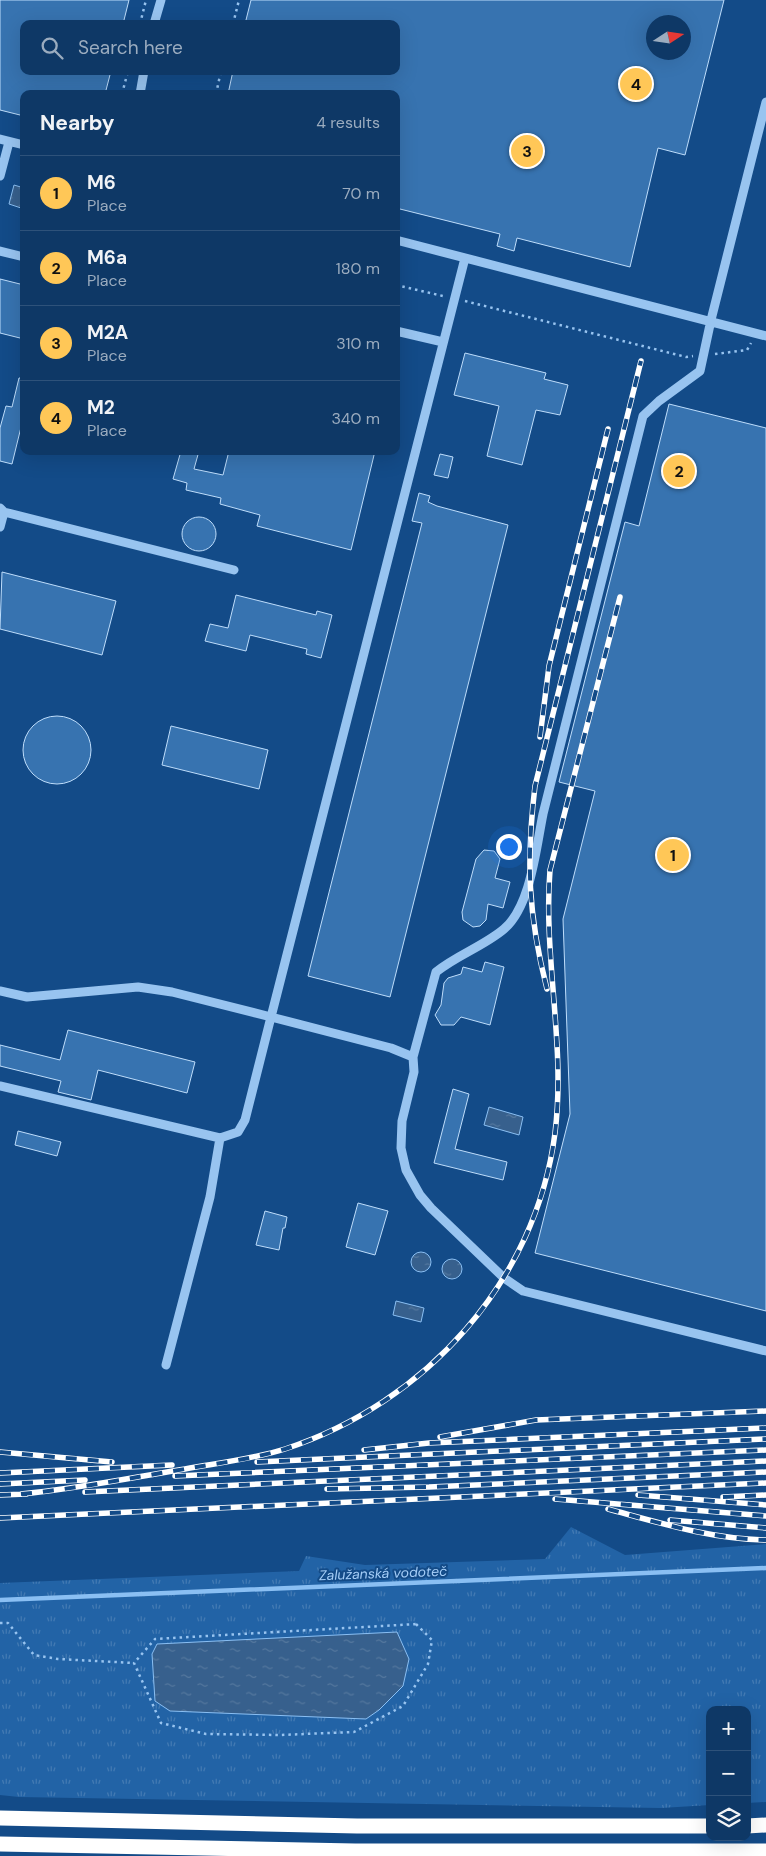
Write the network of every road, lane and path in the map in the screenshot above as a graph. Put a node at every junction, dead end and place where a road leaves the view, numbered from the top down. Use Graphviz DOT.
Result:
graph roads {
  1 [pos="146,0"];
  2 [pos="161,0"];
  3 [pos="239,0"];
  4 [pos="141,20"];
  5 [pos="155,20"];
  6 [pos="234,20"];
  7 [pos="127,75"];
  8 [pos="143,75"];
  9 [pos="220,75"];
  10 [pos="123,90"];
  11 [pos="141,90"];
  12 [pos="217,90"];
  13 [pos="766,102"];
  14 [pos="4,141"];
  15 [pos="20,144"];
  16 [pos="0,176"];
  17 [pos="400,241"];
  18 [pos="0,251"];
  19 [pos="20,256"];
  20 [pos="465,258"];
  21 [pos="400,285"];
  22 [pos="454,298"];
  23 [pos="711,320"];
  24 [pos="400,331"];
  25 [pos="756,333"];
  26 [pos="766,336"];
  27 [pos="443,342"];
  28 [pos="704,355"];
  29 [pos="2,510"];
  30 [pos="0,527"];
  31 [pos="234,570"];
  32 [pos="0,991"];
  33 [pos="272,1017"];
  34 [pos="413,1057"];
  35 [pos="0,1086"];
  36 [pos="220,1138"];
  37 [pos="766,1351"];
  38 [pos="166,1365"];
  39 [pos="0,1623"];
  40 [pos="134,1663"];
  41 [pos="0,1818"];
  42 [pos="766,1825"];
  43 [pos="706,1826"];
  44 [pos="751,1826"];
  45 [pos="0,1844"];
  46 [pos="766,1851"];
  1 -- 4 [label="path"];
  2 -- 5 [label="lane"];
  3 -- 6 [label="path"];
  7 -- 10 [label="path"];
  8 -- 11 [label="lane"];
  9 -- 12 [label="path"];
  13 -- 23 [label="lane"];
  14 -- 15 [label="lane"];
  14 -- 16 [label="lane"];
  17 -- 20 [label="lane"];
  18 -- 19 [label="lane"];
  20 -- 22 [label="lane"];
  20 -- 23 [label="lane"];
  21 -- 22 [label="path"];
  22 -- 27 [label="lane"];
  22 -- 28 [label="path"];
  23 -- 25 [label="lane"];
  23 -- 28 [label="lane"];
  24 -- 27 [label="lane"];
  25 -- 26 [label="lane"];
  25 -- 28 [label="path"];
  27 -- 33 [label="lane"];
  28 -- 34 [label="lane"];
  29 -- 30 [label="lane"];
  29 -- 31 [label="lane"];
  32 -- 33 [label="lane"];
  33 -- 34 [label="lane"];
  33 -- 36 [label="lane"];
  34 -- 37 [label="lane"];
  35 -- 36 [label="lane"];
  36 -- 38 [label="lane"];
  39 -- 40 [label="path"];
  40 -- 40 [label="path"];
  41 -- 43 [label="highway"];
  42 -- 44 [label="highway"];
  45 -- 46 [label="highway"];
}
